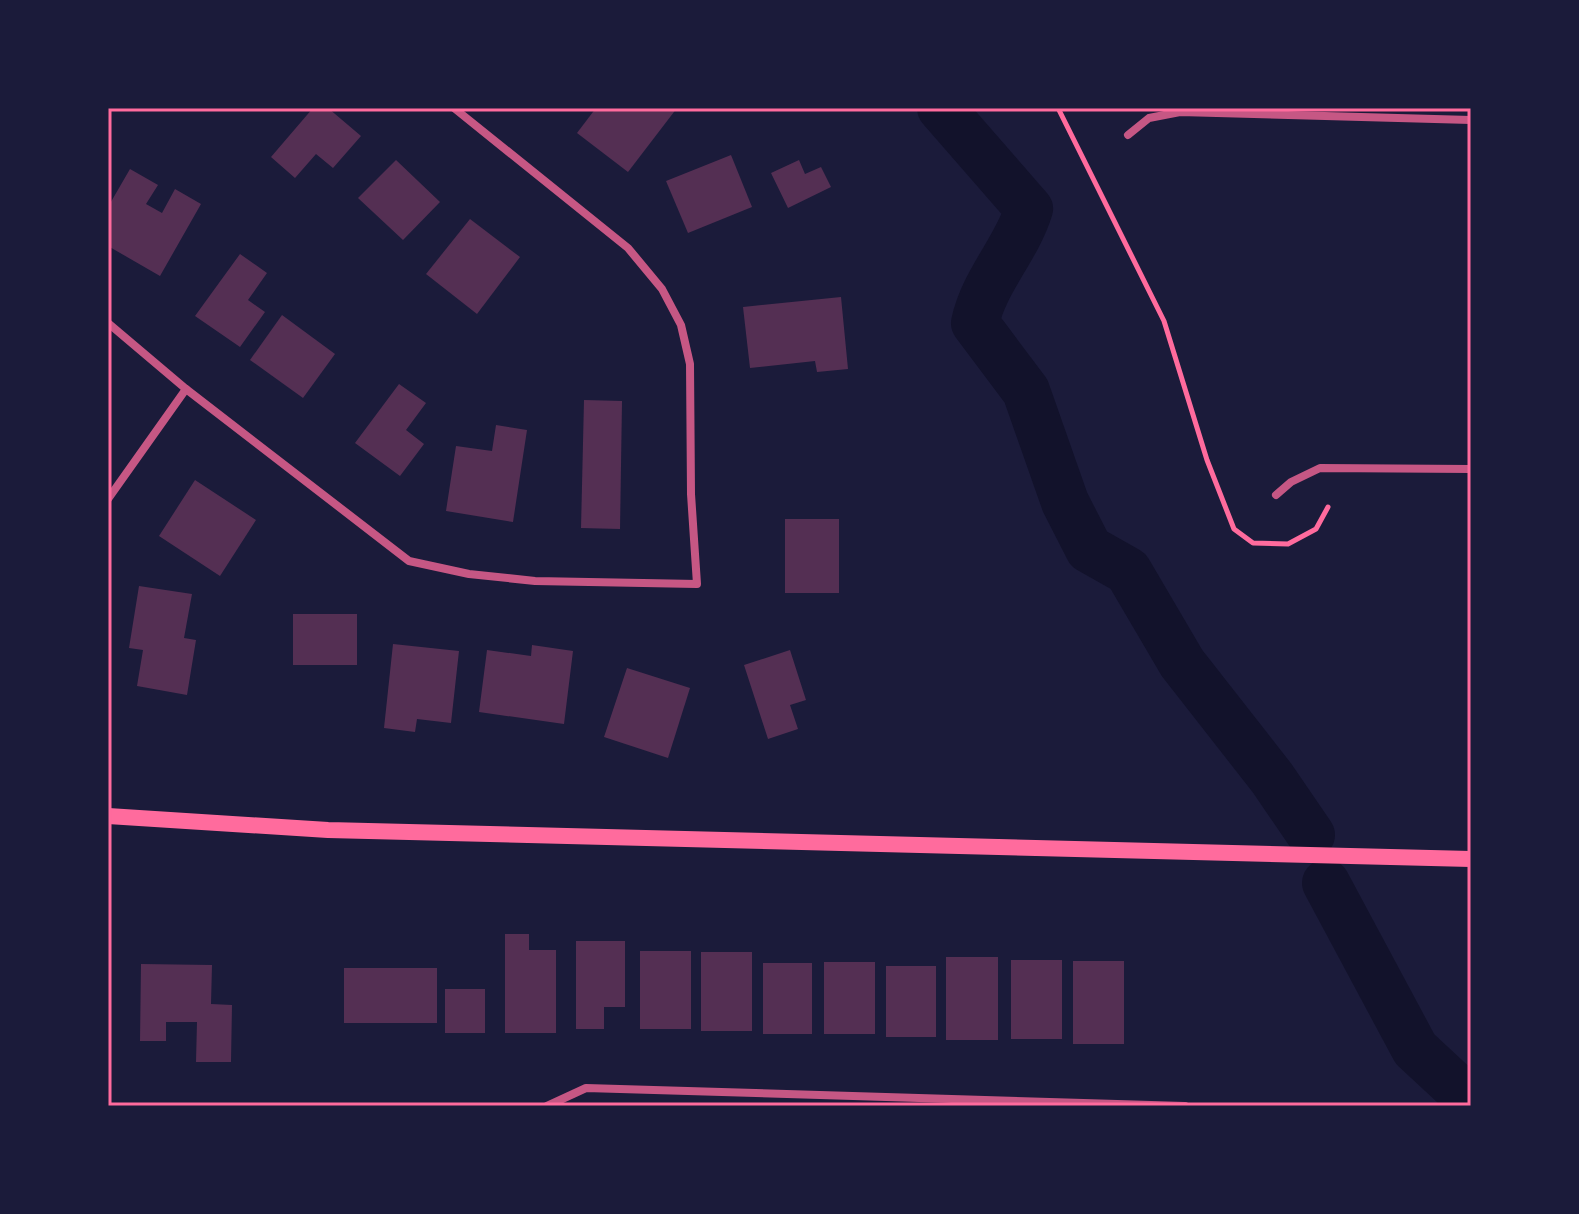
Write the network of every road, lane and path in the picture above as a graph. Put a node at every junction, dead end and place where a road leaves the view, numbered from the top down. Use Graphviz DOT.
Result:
graph roads {
  1 [pos="454,108"];
  2 [pos="1058,108"];
  3 [pos="1471,120"];
  4 [pos="1128,135"];
  5 [pos="108,323"];
  6 [pos="186,389"];
  7 [pos="1471,469"];
  8 [pos="1276,495"];
  9 [pos="108,499"];
  10 [pos="1328,507"];
  11 [pos="108,816"];
  12 [pos="1471,859"];
  13 [pos="547,1106"];
  14 [pos="1185,1106"];
  1 -- 6 [label="street"];
  2 -- 10 [label="path"];
  3 -- 4 [label="street"];
  5 -- 6 [label="street"];
  6 -- 9 [label="street"];
  7 -- 8 [label="street"];
  11 -- 12 [label="main road"];
  13 -- 14 [label="street"];
}
